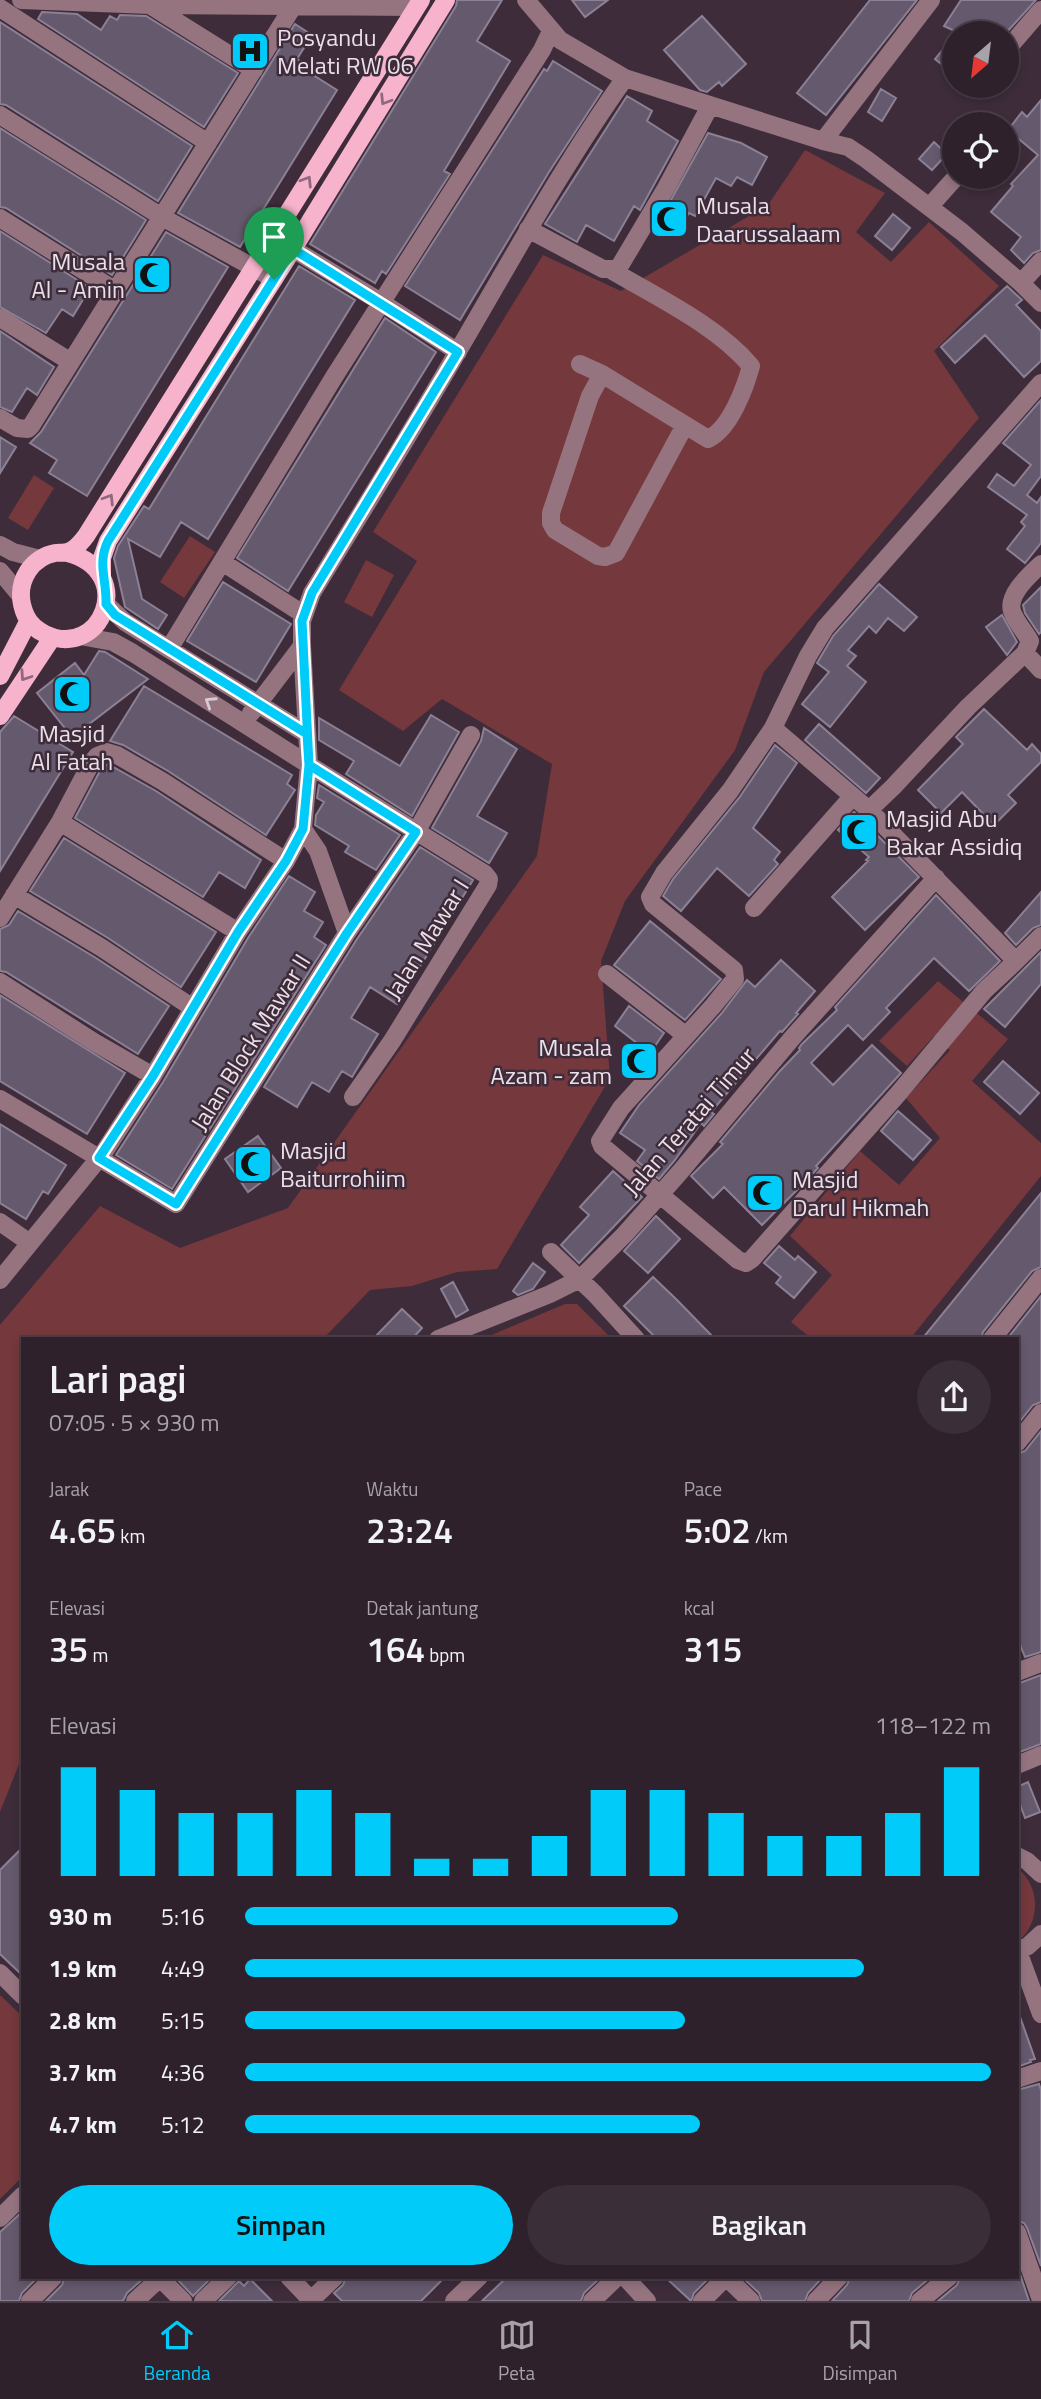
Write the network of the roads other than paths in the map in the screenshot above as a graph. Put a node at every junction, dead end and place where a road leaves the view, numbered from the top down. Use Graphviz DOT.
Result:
graph roads {
  1 [pos="21,0"];
  2 [pos="446,0"];
  3 [pos="526,0"];
  4 [pos="931,0"];
  5 [pos="418,4"];
  6 [pos="150,5"];
  7 [pos="294,5"];
  8 [pos="0,8"];
  9 [pos="1041,10"];
  10 [pos="551,31"];
  11 [pos="1019,36"];
  12 [pos="390,49"];
  13 [pos="409,59"];
  14 [pos="254,70"];
  15 [pos="625,78"];
  16 [pos="710,106"];
  17 [pos="0,115"];
  18 [pos="823,141"];
  19 [pos="208,143"];
  20 [pos="945,189"];
  21 [pos="929,206"];
  22 [pos="0,218"];
  23 [pos="162,218"];
  24 [pos="528,229"];
  25 [pos="293,249"];
  26 [pos="1041,261"];
  27 [pos="252,267"];
  28 [pos="611,270"];
  29 [pos="274,279"];
  30 [pos="1021,283"];
  31 [pos="116,291"];
  32 [pos="381,302"];
  33 [pos="1041,303"];
  34 [pos="0,318"];
  35 [pos="458,352"];
  36 [pos="71,362"];
  37 [pos="580,364"];
  38 [pos="602,374"];
  39 [pos="1041,383"];
  40 [pos="0,418"];
  41 [pos="685,425"];
  42 [pos="0,545"];
  43 [pos="68,553"];
  44 [pos="40,559"];
  45 [pos="222,562"];
  46 [pos="1041,564"];
  47 [pos="0,571"];
  48 [pos="102,576"];
  49 [pos="20,595"];
  50 [pos="106,604"];
  51 [pos="303,614"];
  52 [pos="29,622"];
  53 [pos="80,636"];
  54 [pos="52,638"];
  55 [pos="302,646"];
  56 [pos="169,649"];
  57 [pos="1026,653"];
  58 [pos="1041,670"];
  59 [pos="0,676"];
  60 [pos="258,704"];
  61 [pos="0,716"];
  62 [pos="244,724"];
  63 [pos="773,728"];
  64 [pos="307,734"];
  65 [pos="471,735"];
  66 [pos="309,765"];
  67 [pos="852,797"];
  68 [pos="869,810"];
  69 [pos="60,822"];
  70 [pos="303,829"];
  71 [pos="416,832"];
  72 [pos="286,861"];
  73 [pos="936,878"];
  74 [pos="14,895"];
  75 [pos="754,908"];
  76 [pos="0,918"];
  77 [pos="238,932"];
  78 [pos="347,933"];
  79 [pos="1041,936"];
  80 [pos="1016,961"];
  81 [pos="607,974"];
  82 [pos="0,982"];
  83 [pos="193,1008"];
  84 [pos="685,1035"];
  85 [pos="153,1076"];
  86 [pos="353,1097"];
  87 [pos="0,1099"];
  88 [pos="99,1158"];
  89 [pos="659,1194"];
  90 [pos="0,1223"];
  91 [pos="30,1242"];
  92 [pos="551,1252"];
  93 [pos="1041,1278"];
  94 [pos="0,1279"];
  95 [pos="580,1279"];
  96 [pos="443,1337"];
  97 [pos="634,1337"];
  98 [pos="994,1337"];
  99 [pos="1041,1413"];
  100 [pos="1019,1440"];
  101 [pos="1041,1663"];
  102 [pos="1019,1668"];
  103 [pos="1041,1755"];
  104 [pos="1019,1764"];
  105 [pos="1019,1857"];
  106 [pos="1041,1874"];
  107 [pos="1041,1934"];
  108 [pos="1019,1950"];
  109 [pos="1019,1956"];
  110 [pos="0,1973"];
  111 [pos="21,1994"];
  112 [pos="1041,2014"];
  113 [pos="1041,2071"];
  114 [pos="1019,2078"];
  115 [pos="21,2197"];
  116 [pos="0,2218"];
  117 [pos="1019,2244"];
  118 [pos="52,2279"];
  119 [pos="157,2279"];
  120 [pos="161,2279"];
  121 [pos="226,2279"];
  122 [pos="291,2279"];
  123 [pos="333,2279"];
  124 [pos="477,2279"];
  125 [pos="615,2279"];
  126 [pos="627,2279"];
  127 [pos="724,2279"];
  128 [pos="728,2279"];
  129 [pos="837,2279"];
  130 [pos="946,2279"];
  131 [pos="310,2300"];
  132 [pos="1041,2300"];
  133 [pos="30,2301"];
  134 [pos="135,2301"];
  135 [pos="183,2301"];
  136 [pos="203,2301"];
  137 [pos="454,2301"];
  138 [pos="592,2301"];
  139 [pos="647,2301"];
  140 [pos="702,2301"];
  141 [pos="751,2301"];
  142 [pos="816,2301"];
  143 [pos="919,2301"];
  1 -- 6 [label="street"];
  2 -- 13 [label="main road"];
  3 -- 10 [label="street"];
  4 -- 18 [label="street"];
  5 -- 7 [label="street"];
  5 -- 12 [label="main road"];
  6 -- 7 [label="street"];
  6 -- 14 [label="street"];
  7 -- 14 [label="street"];
  8 -- 19 [label="street"];
  9 -- 11 [label="street"];
  10 -- 15 [label="street"];
  10 -- 32 [label="street"];
  12 -- 13 [label="main road"];
  27 -- 12 [label="main road, one-way"];
  13 -- 25 [label="main road, one-way"];
  14 -- 19 [label="street"];
  15 -- 16 [label="street"];
  15 -- 24 [label="street"];
  16 -- 18 [label="street"];
  16 -- 28 [label="street"];
  17 -- 23 [label="street"];
  18 -- 21 [label="street"];
  19 -- 23 [label="street"];
  20 -- 21 [label="street"];
  21 -- 30 [label="street"];
  22 -- 31 [label="street"];
  23 -- 27 [label="street"];
  23 -- 31 [label="street"];
  24 -- 28 [label="street"];
  24 -- 35 [label="street"];
  25 -- 29 [label="main road"];
  25 -- 32 [label="street"];
  26 -- 30 [label="street"];
  27 -- 29 [label="street"];
  43 -- 27 [label="main road, one-way"];
  28 -- 41 [label="street"];
  29 -- 48 [label="main road"];
  30 -- 33 [label="street"];
  31 -- 36 [label="street"];
  32 -- 35 [label="street"];
  32 -- 45 [label="street"];
  34 -- 36 [label="street"];
  35 -- 51 [label="street"];
  36 -- 40 [label="street"];
  37 -- 38 [label="street"];
  38 -- 41 [label="street"];
  38 -- 41 [label="street"];
  39 -- 63 [label="street"];
  42 -- 44 [label="street"];
  43 -- 44 [label="main road"];
  43 -- 48 [label="main road"];
  44 -- 49 [label="main road"];
  45 -- 51 [label="street"];
  45 -- 56 [label="street"];
  46 -- 57 [label="street"];
  47 -- 49 [label="street"];
  48 -- 50 [label="main road"];
  49 -- 52 [label="main road"];
  50 -- 53 [label="main road"];
  50 -- 56 [label="street"];
  51 -- 55 [label="street"];
  52 -- 54 [label="main road"];
  52 -- 59 [label="main road"];
  53 -- 54 [label="main road"];
  62 -- 53 [label="street, Jalan Mawar I, one-way"];
  54 -- 61 [label="main road, one-way"];
  55 -- 60 [label="street"];
  55 -- 64 [label="street"];
  56 -- 60 [label="street"];
  57 -- 58 [label="street"];
  57 -- 68 [label="street"];
  60 -- 62 [label="street"];
  60 -- 64 [label="street"];
  62 -- 66 [label="street, Jalan Mawar I"];
  63 -- 67 [label="street"];
  63 -- 84 [label="street"];
  64 -- 66 [label="street"];
  65 -- 71 [label="street, Jalan Block Mawar II"];
  66 -- 70 [label="street"];
  66 -- 71 [label="street, Jalan Mawar I"];
  67 -- 68 [label="street"];
  67 -- 75 [label="street"];
  68 -- 73 [label="street"];
  69 -- 72 [label="street"];
  69 -- 74 [label="street"];
  69 -- 77 [label="street"];
  70 -- 72 [label="street"];
  70 -- 78 [label="street"];
  71 -- 78 [label="street, Jalan Block Mawar II"];
  71 -- 86 [label="street, Jalan Mawar I"];
  72 -- 77 [label="street"];
  73 -- 80 [label="street"];
  73 -- 89 [label="street, Jalan Teratai Timur"];
  74 -- 76 [label="street"];
  74 -- 83 [label="street"];
  77 -- 83 [label="street"];
  78 -- 88 [label="street, Jalan Block Mawar II"];
  79 -- 80 [label="street"];
  80 -- 89 [label="street"];
  81 -- 84 [label="street"];
  82 -- 85 [label="street"];
  83 -- 85 [label="street"];
  84 -- 89 [label="street"];
  85 -- 88 [label="street"];
  87 -- 88 [label="street"];
  88 -- 91 [label="street"];
  89 -- 95 [label="street, Jalan Teratai Timur"];
  90 -- 91 [label="street"];
  91 -- 94 [label="street"];
  92 -- 95 [label="street"];
  93 -- 98 [label="street"];
  95 -- 96 [label="street, Jalan Teratai Timur"];
  95 -- 97 [label="street"];
  99 -- 100 [label="street"];
  101 -- 102 [label="street"];
  103 -- 104 [label="street"];
  105 -- 106 [label="street"];
  107 -- 108 [label="street"];
  109 -- 112 [label="street"];
  110 -- 111 [label="street"];
  113 -- 114 [label="street"];
  115 -- 116 [label="street"];
  117 -- 132 [label="street"];
  118 -- 133 [label="street"];
  119 -- 134 [label="street"];
  120 -- 135 [label="street"];
  121 -- 136 [label="street"];
  122 -- 131 [label="street"];
  123 -- 131 [label="street"];
  124 -- 137 [label="street"];
  125 -- 138 [label="street"];
  126 -- 139 [label="street"];
  127 -- 140 [label="street"];
  128 -- 141 [label="street"];
  129 -- 142 [label="street"];
  130 -- 143 [label="street"];
}
